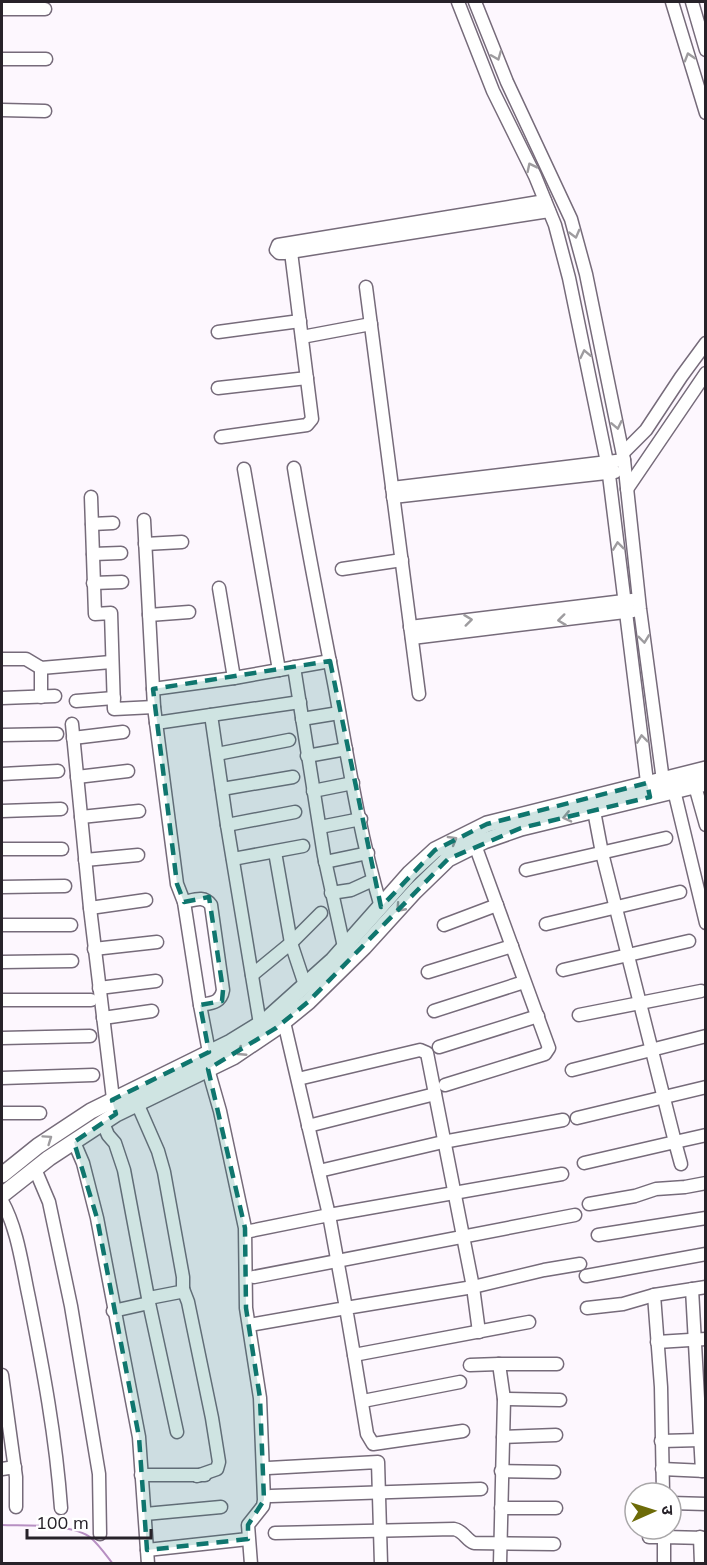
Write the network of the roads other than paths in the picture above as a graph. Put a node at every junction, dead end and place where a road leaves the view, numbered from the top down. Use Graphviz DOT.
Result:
graph roads {
  1 [pos="458,2"];
  2 [pos="475,2"];
  3 [pos="672,2"];
  4 [pos="692,2"];
  5 [pos="2,9"];
  6 [pos="45,9"];
  7 [pos="705,50"];
  8 [pos="2,59"];
  9 [pos="46,59"];
  10 [pos="2,110"];
  11 [pos="45,111"];
  12 [pos="705,113"];
  13 [pos="547,206"];
  14 [pos="366,287"];
  15 [pos="300,321"];
  16 [pos="371,324"];
  17 [pos="218,332"];
  18 [pos="302,337"];
  19 [pos="705,343"];
  20 [pos="705,373"];
  21 [pos="307,378"];
  22 [pos="218,388"];
  23 [pos="221,437"];
  24 [pos="624,461"];
  25 [pos="294,468"];
  26 [pos="608,468"];
  27 [pos="244,469"];
  28 [pos="627,489"];
  29 [pos="393,492"];
  30 [pos="91,497"];
  31 [pos="144,520"];
  32 [pos="113,523"];
  33 [pos="92,524"];
  34 [pos="182,542"];
  35 [pos="145,544"];
  36 [pos="121,553"];
  37 [pos="93,554"];
  38 [pos="402,560"];
  39 [pos="342,569"];
  40 [pos="122,582"];
  41 [pos="93,583"];
  42 [pos="219,588"];
  43 [pos="640,604"];
  44 [pos="625,607"];
  45 [pos="189,612"];
  46 [pos="149,615"];
  47 [pos="411,632"];
  48 [pos="2,659"];
  49 [pos="330,661"];
  50 [pos="111,662"];
  51 [pos="294,667"];
  52 [pos="41,668"];
  53 [pos="279,670"];
  54 [pos="234,678"];
  55 [pos="153,689"];
  56 [pos="419,694"];
  57 [pos="55,696"];
  58 [pos="41,697"];
  59 [pos="2,698"];
  60 [pos="114,698"];
  61 [pos="76,702"];
  62 [pos="300,702"];
  63 [pos="154,706"];
  64 [pos="339,713"];
  65 [pos="211,715"];
  66 [pos="302,719"];
  67 [pos="156,723"];
  68 [pos="72,724"];
  69 [pos="123,732"];
  70 [pos="57,734"];
  71 [pos="2,735"];
  72 [pos="73,738"];
  73 [pos="289,740"];
  74 [pos="346,749"];
  75 [pos="217,754"];
  76 [pos="307,756"];
  77 [pos="705,769"];
  78 [pos="58,771"];
  79 [pos="128,771"];
  80 [pos="2,774"];
  81 [pos="77,777"];
  82 [pos="293,777"];
  83 [pos="353,783"];
  84 [pos="700,785"];
  85 [pos="662,787"];
  86 [pos="222,789"];
  87 [pos="313,791"];
  88 [pos="62,809"];
  89 [pos="139,811"];
  90 [pos="594,811"];
  91 [pos="2,812"];
  92 [pos="295,812"];
  93 [pos="81,817"];
  94 [pos="361,819"];
  95 [pos="227,825"];
  96 [pos="705,825"];
  97 [pos="320,827"];
  98 [pos="666,838"];
  99 [pos="475,845"];
  100 [pos="303,846"];
  101 [pos="2,849"];
  102 [pos="62,849"];
  103 [pos="275,852"];
  104 [pos="369,853"];
  105 [pos="602,853"];
  106 [pos="138,855"];
  107 [pos="233,859"];
  108 [pos="85,860"];
  109 [pos="325,862"];
  110 [pos="526,870"];
  111 [pos="374,880"];
  112 [pos="65,886"];
  113 [pos="2,887"];
  114 [pos="680,892"];
  115 [pos="331,893"];
  116 [pos="146,900"];
  117 [pos="184,902"];
  118 [pos="497,905"];
  119 [pos="381,907"];
  120 [pos="90,908"];
  121 [pos="616,908"];
  122 [pos="321,913"];
  123 [pos="705,923"];
  124 [pos="546,924"];
  125 [pos="2,925"];
  126 [pos="71,925"];
  127 [pos="444,925"];
  128 [pos="689,941"];
  129 [pos="157,942"];
  130 [pos="291,943"];
  131 [pos="512,946"];
  132 [pos="344,947"];
  133 [pos="94,949"];
  134 [pos="628,956"];
  135 [pos="72,961"];
  136 [pos="2,962"];
  137 [pos="563,970"];
  138 [pos="428,972"];
  139 [pos="252,975"];
  140 [pos="156,981"];
  141 [pos="524,982"];
  142 [pos="305,986"];
  143 [pos="99,988"];
  144 [pos="701,991"];
  145 [pos="2,1000"];
  146 [pos="91,1000"];
  147 [pos="640,1003"];
  148 [pos="200,1005"];
  149 [pos="152,1011"];
  150 [pos="434,1011"];
  151 [pos="579,1015"];
  152 [pos="538,1016"];
  153 [pos="103,1017"];
  154 [pos="284,1022"];
  155 [pos="262,1030"];
  156 [pos="90,1036"];
  157 [pos="705,1036"];
  158 [pos="2,1038"];
  159 [pos="440,1047"];
  160 [pos="652,1050"];
  161 [pos="209,1052"];
  162 [pos="208,1069"];
  163 [pos="572,1070"];
  164 [pos="93,1075"];
  165 [pos="2,1078"];
  166 [pos="298,1079"];
  167 [pos="445,1085"];
  168 [pos="705,1088"];
  169 [pos="435,1094"];
  170 [pos="664,1097"];
  171 [pos="137,1104"];
  172 [pos="114,1107"];
  173 [pos="2,1113"];
  174 [pos="40,1113"];
  175 [pos="577,1118"];
  176 [pos="563,1120"];
  177 [pos="103,1123"];
  178 [pos="308,1126"];
  179 [pos="705,1135"];
  180 [pos="74,1142"];
  181 [pos="443,1142"];
  182 [pos="675,1142"];
  183 [pos="584,1163"];
  184 [pos="681,1164"];
  185 [pos="35,1169"];
  186 [pos="319,1171"];
  187 [pos="562,1174"];
  188 [pos="2,1175"];
  189 [pos="705,1182"];
  190 [pos="454,1192"];
  191 [pos="2,1195"];
  192 [pos="2,1201"];
  193 [pos="590,1204"];
  194 [pos="329,1215"];
  195 [pos="575,1215"];
  196 [pos="705,1218"];
  197 [pos="249,1231"];
  198 [pos="598,1235"];
  199 [pos="463,1238"];
  200 [pos="705,1254"];
  201 [pos="339,1261"];
  202 [pos="579,1264"];
  203 [pos="254,1276"];
  204 [pos="586,1276"];
  205 [pos="473,1287"];
  206 [pos="705,1287"];
  207 [pos="692,1288"];
  208 [pos="183,1289"];
  209 [pos="654,1295"];
  210 [pos="149,1301"];
  211 [pos="346,1308"];
  212 [pos="587,1308"];
  213 [pos="113,1311"];
  214 [pos="528,1322"];
  215 [pos="255,1324"];
  216 [pos="479,1332"];
  217 [pos="700,1339"];
  218 [pos="657,1342"];
  219 [pos="354,1355"];
  220 [pos="499,1364"];
  221 [pos="557,1364"];
  222 [pos="470,1365"];
  223 [pos="2,1376"];
  224 [pos="460,1382"];
  225 [pos="3,1394"];
  226 [pos="504,1399"];
  227 [pos="560,1400"];
  228 [pos="363,1401"];
  229 [pos="6,1430"];
  230 [pos="463,1431"];
  231 [pos="177,1432"];
  232 [pos="556,1435"];
  233 [pos="503,1437"];
  234 [pos="701,1440"];
  235 [pos="661,1441"];
  236 [pos="15,1467"];
  237 [pos="268,1468"];
  238 [pos="2,1469"];
  239 [pos="662,1469"];
  240 [pos="704,1471"];
  241 [pos="501,1472"];
  242 [pos="554,1472"];
  243 [pos="141,1475"];
  244 [pos="216,1475"];
  245 [pos="197,1476"];
  246 [pos="662,1481"];
  247 [pos="481,1490"];
  248 [pos="379,1492"];
  249 [pos="271,1496"];
  250 [pos="683,1503"];
  251 [pos="705,1504"];
  252 [pos="16,1507"];
  253 [pos="220,1507"];
  254 [pos="62,1508"];
  255 [pos="501,1508"];
  256 [pos="556,1508"];
  257 [pos="145,1514"];
  258 [pos="380,1530"];
  259 [pos="274,1533"];
  260 [pos="100,1534"];
  261 [pos="683,1537"];
  262 [pos="703,1538"];
  263 [pos="248,1539"];
  264 [pos="664,1541"];
  265 [pos="500,1544"];
  266 [pos="554,1544"];
  267 [pos="147,1550"];
  268 [pos="148,1563"];
  269 [pos="251,1563"];
  270 [pos="381,1563"];
  271 [pos="500,1563"];
  272 [pos="664,1563"];
  273 [pos="700,1563"];
  13 -- 1 [label="street, one-way"];
  2 -- 24 [label="street, one-way"];
  12 -- 3 [label="street, one-way"];
  4 -- 7 [label="street"];
  5 -- 6 [label="street"];
  8 -- 9 [label="street"];
  10 -- 11 [label="street"];
  13 -- 15 [label="street"];
  26 -- 13 [label="street, one-way"];
  14 -- 16 [label="street"];
  15 -- 17 [label="street"];
  15 -- 18 [label="street"];
  16 -- 18 [label="street"];
  16 -- 29 [label="street"];
  18 -- 21 [label="street"];
  19 -- 24 [label="street"];
  20 -- 28 [label="street"];
  21 -- 22 [label="street"];
  21 -- 23 [label="street"];
  24 -- 26 [label="street"];
  24 -- 28 [label="street"];
  25 -- 49 [label="street"];
  26 -- 29 [label="street"];
  44 -- 26 [label="street, one-way"];
  27 -- 53 [label="street"];
  28 -- 43 [label="street"];
  29 -- 38 [label="street"];
  30 -- 33 [label="street"];
  31 -- 35 [label="street"];
  32 -- 33 [label="street"];
  33 -- 37 [label="street"];
  34 -- 35 [label="street"];
  35 -- 46 [label="street"];
  36 -- 37 [label="street"];
  37 -- 41 [label="street"];
  38 -- 39 [label="street"];
  38 -- 47 [label="street"];
  40 -- 41 [label="street"];
  41 -- 50 [label="street"];
  42 -- 54 [label="street"];
  43 -- 44 [label="street"];
  43 -- 85 [label="street, one-way"];
  44 -- 47 [label="street"];
  85 -- 44 [label="street, one-way"];
  45 -- 46 [label="street"];
  46 -- 55 [label="street"];
  47 -- 56 [label="street"];
  48 -- 52 [label="street"];
  49 -- 51 [label="street"];
  49 -- 64 [label="street"];
  50 -- 52 [label="street"];
  50 -- 60 [label="street"];
  51 -- 53 [label="street"];
  51 -- 62 [label="street"];
  52 -- 58 [label="street"];
  53 -- 54 [label="street"];
  54 -- 55 [label="street"];
  55 -- 63 [label="street"];
  57 -- 58 [label="street"];
  58 -- 59 [label="street"];
  60 -- 61 [label="street"];
  60 -- 63 [label="street"];
  62 -- 65 [label="street"];
  62 -- 66 [label="street"];
  63 -- 67 [label="street"];
  64 -- 66 [label="street"];
  64 -- 74 [label="street"];
  65 -- 67 [label="street"];
  65 -- 75 [label="street"];
  66 -- 76 [label="street"];
  67 -- 117 [label="street"];
  68 -- 72 [label="street"];
  69 -- 72 [label="street"];
  70 -- 71 [label="street"];
  72 -- 81 [label="street"];
  73 -- 75 [label="street"];
  74 -- 76 [label="street"];
  74 -- 83 [label="street"];
  75 -- 86 [label="street"];
  76 -- 87 [label="street"];
  77 -- 85 [label="main road"];
  78 -- 80 [label="street"];
  79 -- 81 [label="street"];
  81 -- 93 [label="street"];
  82 -- 86 [label="street"];
  83 -- 87 [label="street"];
  83 -- 94 [label="street"];
  84 -- 85 [label="main road"];
  84 -- 96 [label="street"];
  85 -- 90 [label="main road"];
  119 -- 85 [label="main road, one-way"];
  85 -- 123 [label="street"];
  86 -- 95 [label="street"];
  87 -- 97 [label="street"];
  88 -- 91 [label="street"];
  89 -- 93 [label="street"];
  90 -- 99 [label="main road, one-way"];
  90 -- 105 [label="street"];
  92 -- 95 [label="street"];
  93 -- 108 [label="street"];
  94 -- 97 [label="street"];
  94 -- 104 [label="street"];
  95 -- 107 [label="street"];
  97 -- 109 [label="street"];
  98 -- 105 [label="street"];
  99 -- 118 [label="street"];
  99 -- 154 [label="main road, one-way"];
  100 -- 103 [label="street"];
  101 -- 102 [label="street"];
  103 -- 107 [label="street"];
  103 -- 130 [label="street"];
  104 -- 109 [label="street"];
  104 -- 111 [label="street"];
  105 -- 110 [label="street"];
  105 -- 121 [label="street"];
  106 -- 108 [label="street"];
  107 -- 139 [label="street"];
  108 -- 120 [label="street"];
  109 -- 115 [label="street"];
  111 -- 115 [label="street"];
  111 -- 119 [label="street"];
  112 -- 113 [label="street"];
  114 -- 121 [label="street"];
  115 -- 132 [label="street"];
  116 -- 120 [label="street"];
  117 -- 148 [label="street"];
  117 -- 148 [label="street"];
  118 -- 127 [label="street"];
  118 -- 131 [label="street"];
  119 -- 132 [label="main road"];
  120 -- 133 [label="street"];
  121 -- 124 [label="street"];
  121 -- 134 [label="street"];
  122 -- 130 [label="street"];
  125 -- 126 [label="street"];
  128 -- 134 [label="street"];
  129 -- 133 [label="street"];
  130 -- 139 [label="street"];
  130 -- 142 [label="street"];
  131 -- 138 [label="street"];
  131 -- 141 [label="street"];
  132 -- 142 [label="main road"];
  133 -- 143 [label="street"];
  134 -- 137 [label="street"];
  134 -- 147 [label="street"];
  135 -- 136 [label="street"];
  139 -- 155 [label="street"];
  140 -- 143 [label="street"];
  141 -- 150 [label="street"];
  141 -- 152 [label="street"];
  142 -- 155 [label="main road"];
  143 -- 153 [label="street"];
  144 -- 147 [label="street"];
  145 -- 146 [label="street"];
  147 -- 151 [label="street"];
  147 -- 160 [label="street"];
  148 -- 161 [label="street"];
  149 -- 153 [label="street"];
  152 -- 159 [label="street"];
  152 -- 167 [label="street"];
  153 -- 172 [label="street"];
  154 -- 155 [label="main road"];
  154 -- 166 [label="street"];
  155 -- 161 [label="main road"];
  155 -- 162 [label="main road, one-way"];
  156 -- 158 [label="street"];
  157 -- 160 [label="street"];
  160 -- 163 [label="street"];
  160 -- 170 [label="street"];
  161 -- 172 [label="main road"];
  162 -- 171 [label="main road"];
  162 -- 263 [label="street"];
  164 -- 165 [label="street"];
  166 -- 169 [label="street"];
  166 -- 178 [label="street"];
  168 -- 170 [label="street"];
  169 -- 178 [label="street"];
  169 -- 181 [label="street"];
  170 -- 175 [label="street"];
  170 -- 182 [label="street"];
  171 -- 172 [label="main road"];
  171 -- 208 [label="street"];
  172 -- 177 [label="main road"];
  188 -- 172 [label="main road, one-way"];
  173 -- 174 [label="street"];
  176 -- 181 [label="street"];
  177 -- 180 [label="main road"];
  177 -- 210 [label="street"];
  178 -- 186 [label="street"];
  179 -- 182 [label="street"];
  180 -- 185 [label="main road"];
  180 -- 213 [label="street"];
  181 -- 186 [label="street"];
  181 -- 190 [label="street"];
  182 -- 183 [label="street"];
  182 -- 184 [label="street"];
  185 -- 191 [label="main road"];
  185 -- 260 [label="street"];
  186 -- 194 [label="street"];
  187 -- 190 [label="street"];
  189 -- 193 [label="street"];
  190 -- 194 [label="street"];
  190 -- 199 [label="street"];
  192 -- 254 [label="street"];
  194 -- 197 [label="street"];
  194 -- 201 [label="street"];
  195 -- 199 [label="street"];
  196 -- 198 [label="street"];
  199 -- 201 [label="street"];
  199 -- 205 [label="street"];
  200 -- 204 [label="street"];
  201 -- 203 [label="street"];
  201 -- 211 [label="street"];
  202 -- 205 [label="street"];
  205 -- 211 [label="street"];
  205 -- 216 [label="street"];
  206 -- 207 [label="street"];
  207 -- 209 [label="street"];
  207 -- 217 [label="street"];
  208 -- 210 [label="street"];
  208 -- 245 [label="street"];
  209 -- 212 [label="street"];
  209 -- 218 [label="street"];
  210 -- 213 [label="street"];
  210 -- 231 [label="street"];
  211 -- 215 [label="street"];
  211 -- 219 [label="street"];
  213 -- 243 [label="street"];
  214 -- 216 [label="street"];
  216 -- 219 [label="street"];
  217 -- 218 [label="street"];
  217 -- 234 [label="street"];
  218 -- 235 [label="street"];
  219 -- 228 [label="street"];
  220 -- 221 [label="street"];
  220 -- 222 [label="street"];
  220 -- 226 [label="street"];
  223 -- 225 [label="street"];
  224 -- 228 [label="street"];
  225 -- 229 [label="street"];
  226 -- 227 [label="street"];
  226 -- 233 [label="street"];
  228 -- 230 [label="street"];
  229 -- 236 [label="street"];
  232 -- 233 [label="street"];
  233 -- 241 [label="street"];
  234 -- 235 [label="street"];
  234 -- 240 [label="street"];
  235 -- 239 [label="street"];
  236 -- 238 [label="street"];
  236 -- 252 [label="street"];
  237 -- 248 [label="street"];
  239 -- 240 [label="street"];
  239 -- 246 [label="street"];
  241 -- 242 [label="street"];
  241 -- 255 [label="street"];
  243 -- 245 [label="street"];
  243 -- 257 [label="street"];
  244 -- 245 [label="street"];
  247 -- 248 [label="street"];
  248 -- 249 [label="street"];
  248 -- 258 [label="street"];
  250 -- 251 [label="street"];
  253 -- 257 [label="street"];
  255 -- 256 [label="street"];
  255 -- 265 [label="street"];
  257 -- 267 [label="street"];
  258 -- 259 [label="street"];
  258 -- 265 [label="street"];
  258 -- 270 [label="street"];
  261 -- 262 [label="street"];
  262 -- 273 [label="street"];
  263 -- 267 [label="street"];
  263 -- 269 [label="street"];
  264 -- 272 [label="street"];
  265 -- 266 [label="street"];
  265 -- 271 [label="street"];
  267 -- 268 [label="street"];
}
